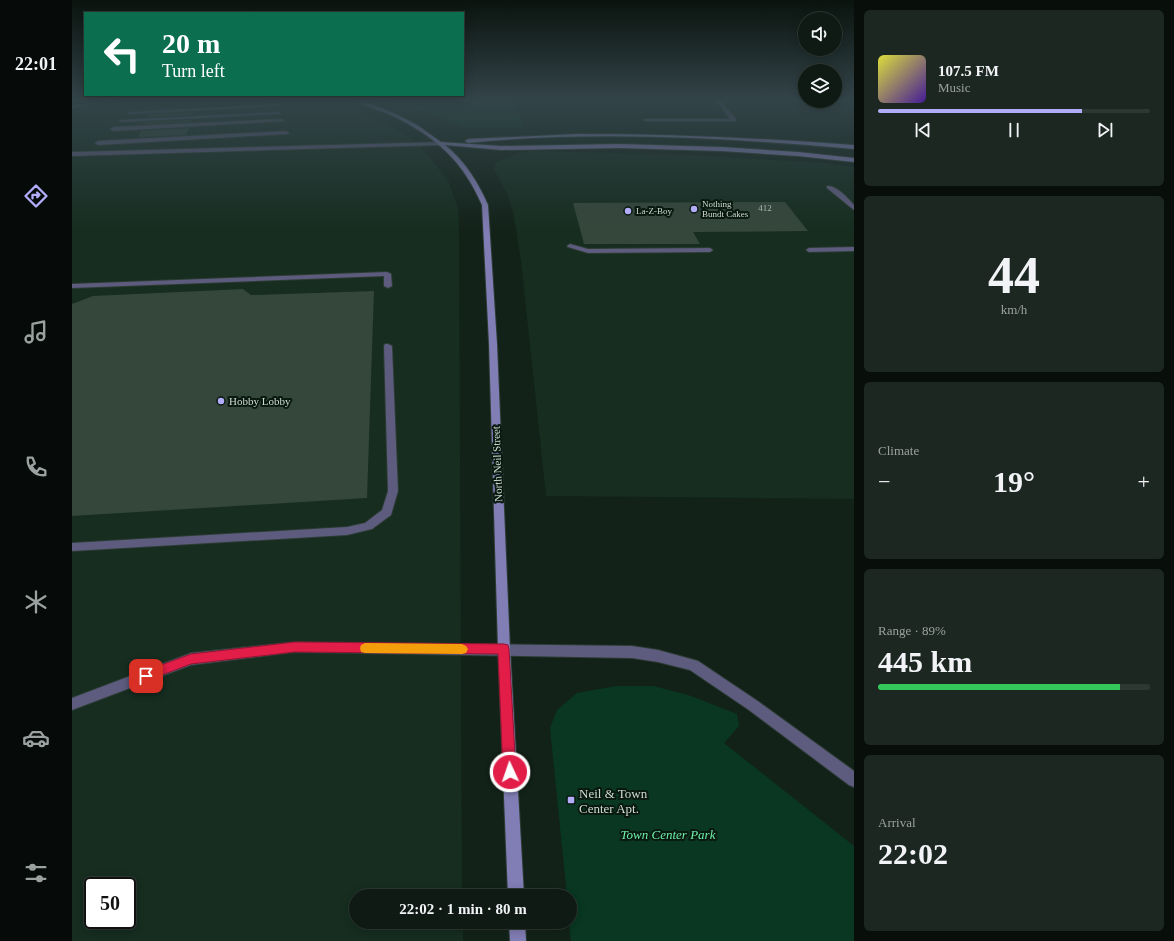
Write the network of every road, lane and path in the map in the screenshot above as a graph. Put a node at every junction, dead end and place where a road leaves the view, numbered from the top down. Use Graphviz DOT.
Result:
graph roads {
  1 [pos="442,143"];
  2 [pos="800,143"];
  3 [pos="854,147"];
  4 [pos="72,154"];
  5 [pos="854,160"];
  6 [pos="828,188"];
  7 [pos="854,208"];
  8 [pos="570,246"];
  9 [pos="854,249"];
  10 [pos="710,250"];
  11 [pos="809,250"];
  12 [pos="72,286"];
  13 [pos="388,286"];
  14 [pos="388,346"];
  15 [pos="72,547"];
  16 [pos="504,649"];
  17 [pos="72,704"];
  18 [pos="854,780"];
  19 [pos="516,889"];
  20 [pos="517,929"];
  21 [pos="518,941"];
  1 -- 4 [label="street"];
  1 -- 5 [label="main road"];
  1 -- 16 [label="main road, North Neil Street"];
  2 -- 3 [label="main road"];
  6 -- 7 [label="street"];
  8 -- 10 [label="street"];
  9 -- 11 [label="street"];
  12 -- 13 [label="street"];
  14 -- 15 [label="street"];
  16 -- 17 [label="street"];
  16 -- 18 [label="street"];
  16 -- 19 [label="main road, North Neil Street"];
  20 -- 21 [label="main road"];
}
